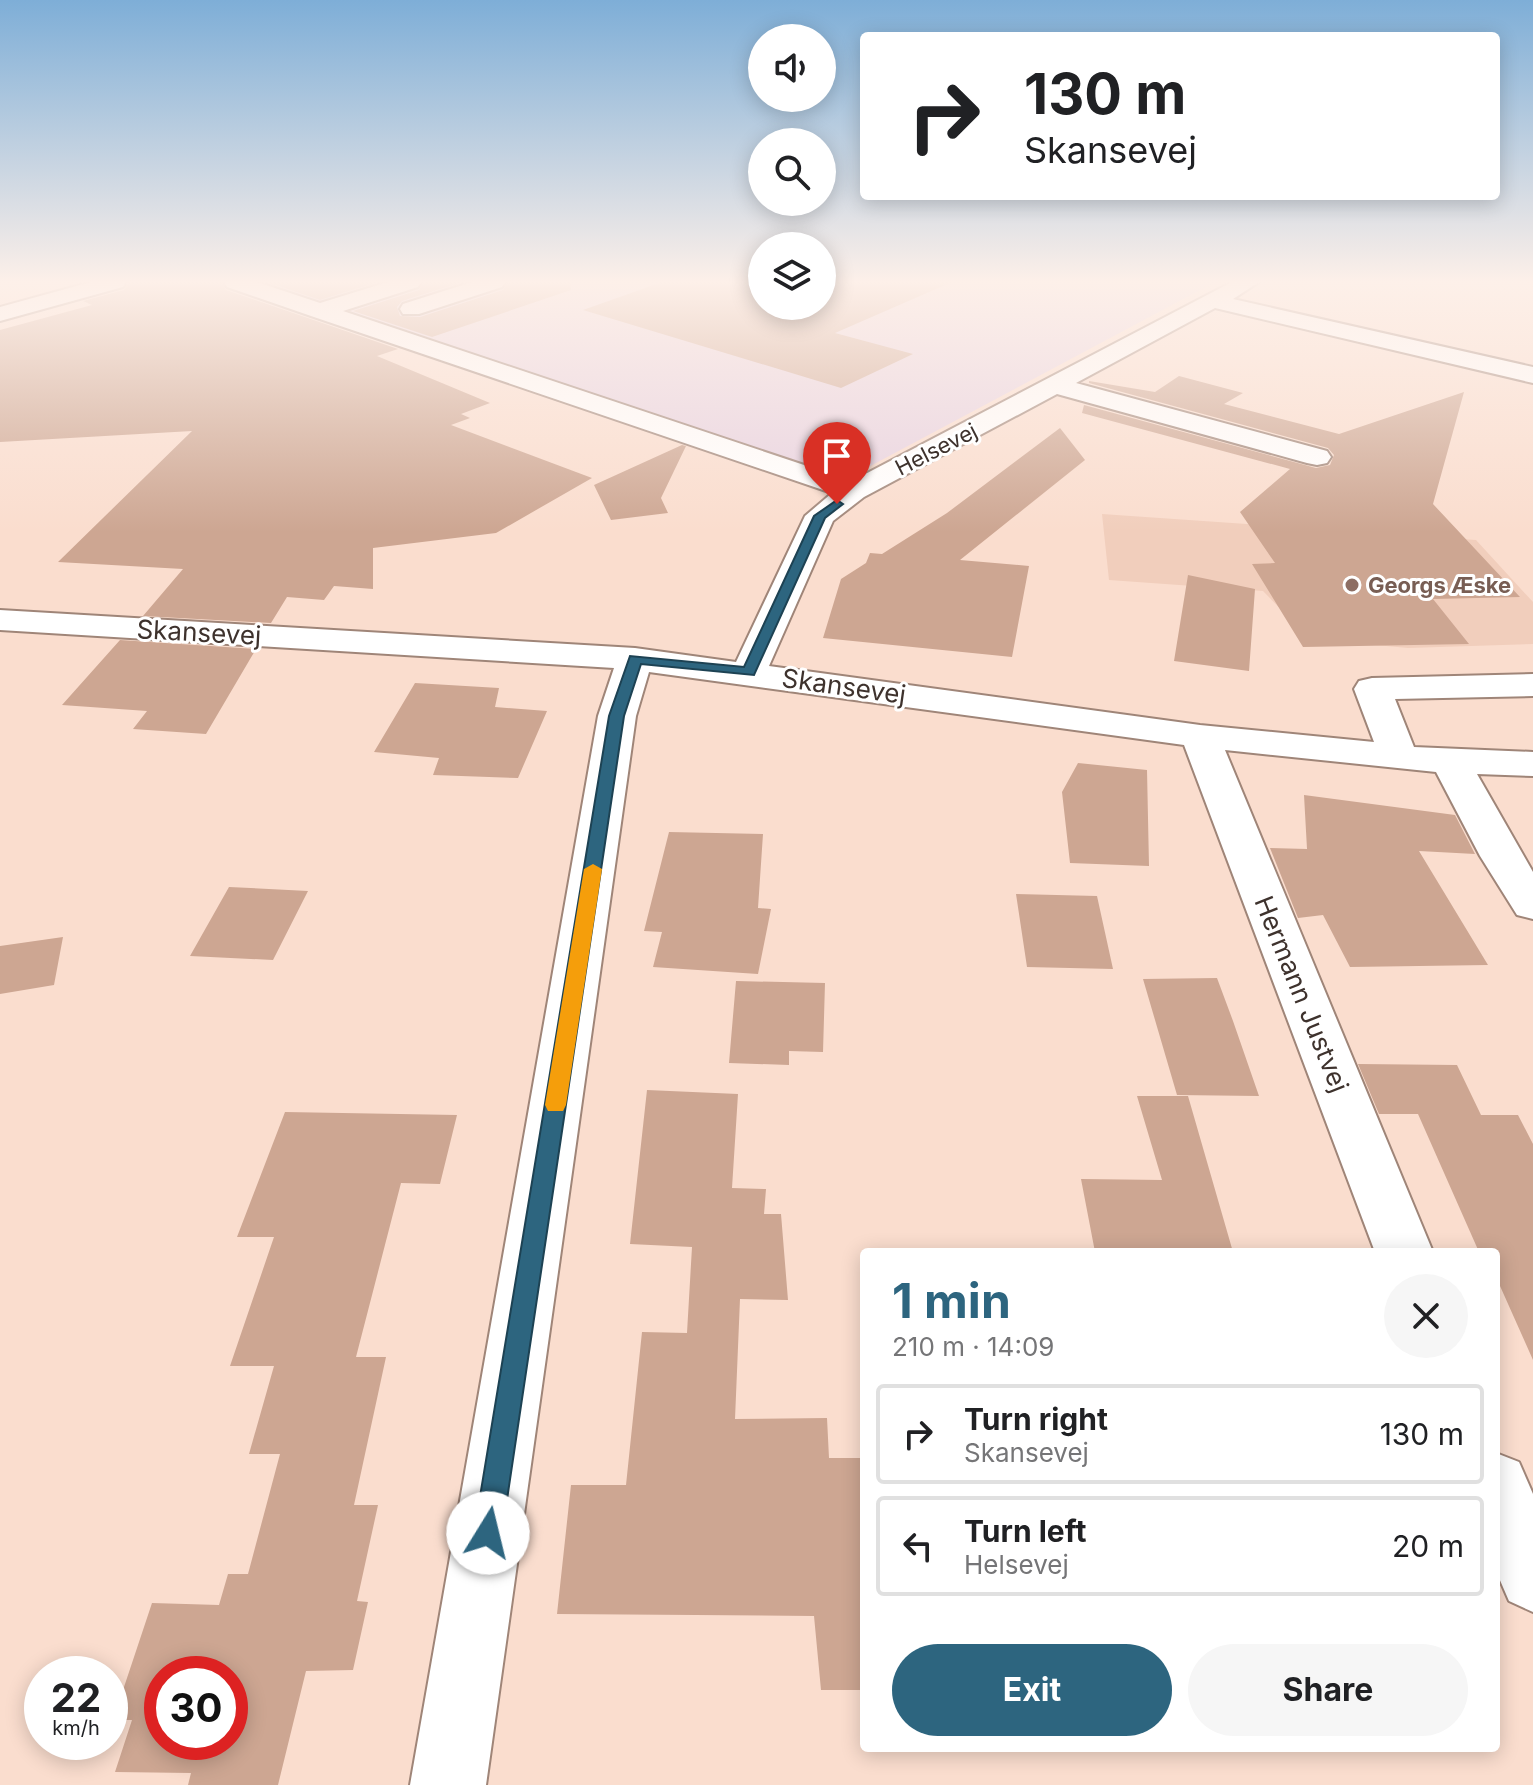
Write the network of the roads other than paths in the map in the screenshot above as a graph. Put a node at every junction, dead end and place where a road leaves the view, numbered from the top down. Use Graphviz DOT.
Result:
graph roads {
  1 [pos="480,365"];
  2 [pos="1095,365"];
  3 [pos="1490,365"];
  4 [pos="1533,375"];
  5 [pos="1057,386"];
  6 [pos="1317,457"];
  7 [pos="854,491"];
  8 [pos="0,620"];
  9 [pos="635,659"];
  10 [pos="749,672"];
  11 [pos="1533,685"];
  12 [pos="1200,736"];
  13 [pos="1399,757"];
  14 [pos="1450,762"];
  15 [pos="1533,764"];
  16 [pos="1533,905"];
  17 [pos="1402,1248"];
  18 [pos="1500,1494"];
  19 [pos="1533,1577"];
  20 [pos="448,1785"];
  1 -- 7 [label="street"];
  2 -- 5 [label="street, Helsevej"];
  3 -- 4 [label="street"];
  5 -- 6 [label="street"];
  5 -- 7 [label="street, Helsevej"];
  7 -- 10 [label="street, Helsevej"];
  8 -- 9 [label="street, Skansevej"];
  9 -- 10 [label="street, Skansevej"];
  9 -- 20 [label="street"];
  10 -- 12 [label="street, Skansevej"];
  11 -- 13 [label="street"];
  12 -- 13 [label="street, Skansevej"];
  12 -- 17 [label="street, Hermann Justvej"];
  13 -- 14 [label="street, Skansevej"];
  14 -- 15 [label="street, Skansevej"];
  14 -- 16 [label="street"];
  18 -- 19 [label="street"];
}
